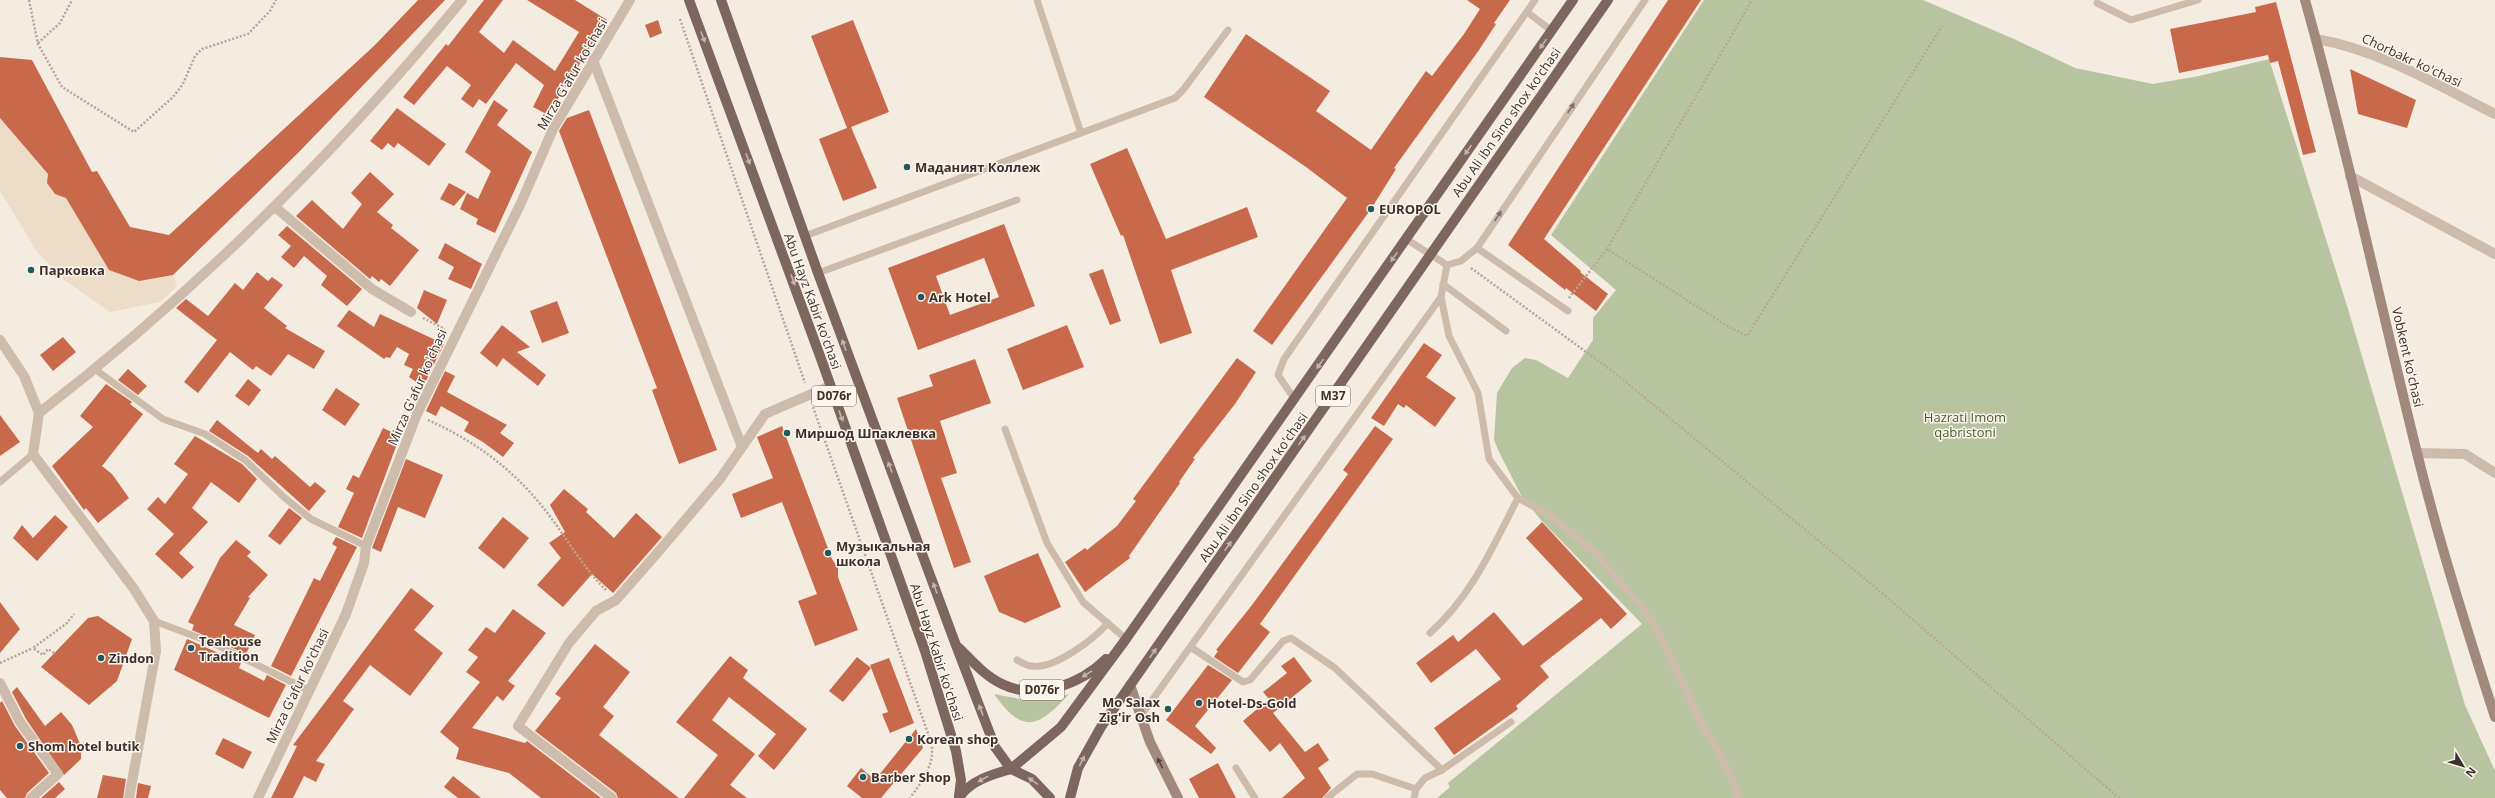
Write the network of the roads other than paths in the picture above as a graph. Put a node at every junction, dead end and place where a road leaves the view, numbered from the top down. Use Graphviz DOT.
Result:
graph roads {
  1 [pos="462,0"];
  2 [pos="630,0"];
  3 [pos="689,0"];
  4 [pos="721,0"];
  5 [pos="1037,0"];
  6 [pos="1535,0"];
  7 [pos="1573,0"];
  8 [pos="1608,0"];
  9 [pos="1645,0"];
  10 [pos="2198,0"];
  11 [pos="2305,0"];
  12 [pos="2097,3"];
  13 [pos="1527,12"];
  14 [pos="1228,30"];
  15 [pos="1552,31"];
  16 [pos="2316,39"];
  17 [pos="593,60"];
  18 [pos="2495,114"];
  19 [pos="1082,133"];
  20 [pos="2350,176"];
  21 [pos="1017,200"];
  22 [pos="275,207"];
  23 [pos="805,236"];
  24 [pos="1406,239"];
  25 [pos="1477,248"];
  26 [pos="2495,254"];
  27 [pos="1430,256"];
  28 [pos="1447,265"];
  29 [pos="818,273"];
  30 [pos="1443,284"];
  31 [pos="1441,297"];
  32 [pos="1565,309"];
  33 [pos="412,312"];
  34 [pos="1506,331"];
  35 [pos="2,346"];
  36 [pos="96,370"];
  37 [pos="830,386"];
  38 [pos="1295,400"];
  39 [pos="39,414"];
  40 [pos="1005,429"];
  41 [pos="742,447"];
  42 [pos="2417,453"];
  43 [pos="33,454"];
  44 [pos="2495,472"];
  45 [pos="0,482"];
  46 [pos="1518,498"];
  47 [pos="366,546"];
  48 [pos="154,621"];
  49 [pos="1108,623"];
  50 [pos="1430,633"];
  51 [pos="1126,639"];
  52 [pos="956,645"];
  53 [pos="1192,648"];
  54 [pos="1017,660"];
  55 [pos="0,683"];
  56 [pos="1130,685"];
  57 [pos="308,690"];
  58 [pos="1140,717"];
  59 [pos="2495,717"];
  60 [pos="1511,722"];
  61 [pos="1236,768"];
  62 [pos="1011,769"];
  63 [pos="1442,770"];
  64 [pos="1416,789"];
  65 [pos="958,797"];
  66 [pos="31,798"];
  67 [pos="129,798"];
  68 [pos="258,798"];
  69 [pos="612,798"];
  70 [pos="1050,798"];
  71 [pos="1070,798"];
  72 [pos="1178,798"];
  73 [pos="1255,798"];
  74 [pos="1327,798"];
  75 [pos="1414,798"];
  76 [pos="1739,798"];
  1 -- 22 [label="street"];
  2 -- 17 [label="street, Mirza G'afur ko'chasi"];
  3 -- 37 [label="main road, Abu Hayz Kabir ko'chasi / D076r, one-way"];
  4 -- 23 [label="main road, Abu Hayz Kabir ko'chasi / D076r"];
  5 -- 19 [label="lane"];
  6 -- 13 [label="lane"];
  7 -- 15 [label="main road, Abu Ali ibn Sino shox ko'chasi / M37"];
  8 -- 27 [label="main road, Abu Ali ibn Sino shox ko'chasi / M37"];
  25 -- 9 [label="lane, one-way"];
  10 -- 12 [label="lane"];
  11 -- 16 [label="main road, Vobkent koʻchasi"];
  13 -- 15 [label="lane"];
  13 -- 38 [label="lane"];
  14 -- 19 [label="lane"];
  15 -- 24 [label="main road, Abu Ali ibn Sino shox ko'chasi / M37, one-way"];
  16 -- 18 [label="street, Chorbakr ko'chasi"];
  16 -- 20 [label="main road, Vobkent koʻchasi"];
  17 -- 41 [label="street"];
  17 -- 47 [label="street, Mirza G'afur ko'chasi"];
  19 -- 23 [label="lane"];
  20 -- 26 [label="street"];
  20 -- 42 [label="main road, Vobkent koʻchasi"];
  21 -- 29 [label="lane"];
  22 -- 33 [label="street"];
  22 -- 36 [label="street"];
  23 -- 29 [label="main road, Abu Hayz Kabir ko'chasi / D076r"];
  24 -- 27 [label="lane"];
  24 -- 38 [label="main road, Abu Ali ibn Sino shox ko'chasi / M37, one-way"];
  25 -- 28 [label="lane"];
  25 -- 32 [label="lane"];
  27 -- 28 [label="lane"];
  56 -- 27 [label="main road, Abu Ali ibn Sino shox ko'chasi / M37, one-way"];
  28 -- 30 [label="lane"];
  52 -- 29 [label="main road, Abu Hayz Kabir ko'chasi / D076r, one-way"];
  30 -- 31 [label="lane"];
  30 -- 34 [label="lane"];
  31 -- 46 [label="lane"];
  31 -- 53 [label="lane"];
  35 -- 39 [label="street"];
  36 -- 39 [label="street"];
  36 -- 47 [label="lane"];
  37 -- 41 [label="street"];
  37 -- 65 [label="main road, Abu Hayz Kabir ko'chasi / D076r, one-way"];
  38 -- 51 [label="main road, Abu Ali ibn Sino shox ko'chasi / M37"];
  39 -- 43 [label="street"];
  40 -- 49 [label="lane"];
  41 -- 69 [label="street"];
  42 -- 44 [label="street"];
  42 -- 59 [label="main road, Vobkent koʻchasi"];
  43 -- 45 [label="lane"];
  43 -- 48 [label="street"];
  46 -- 50 [label="lane"];
  46 -- 76 [label="lane"];
  47 -- 57 [label="street, Mirza G'afur ko'chasi"];
  48 -- 57 [label="lane"];
  48 -- 67 [label="street"];
  49 -- 51 [label="lane"];
  49 -- 54 [label="lane"];
  51 -- 52 [label="main road, D076r, one-way"];
  51 -- 62 [label="main road, Abu Ali ibn Sino shox ko'chasi / M37"];
  62 -- 52 [label="main road, Abu Hayz Kabir ko'chasi / D076r, one-way"];
  53 -- 58 [label="lane"];
  53 -- 63 [label="lane"];
  55 -- 66 [label="street"];
  56 -- 58 [label="main road"];
  71 -- 56 [label="main road, Abu Ali ibn Sino shox ko'chasi / M37, one-way"];
  57 -- 68 [label="street, Mirza G'afur ko'chasi"];
  72 -- 58 [label="main road, one-way"];
  60 -- 63 [label="lane"];
  61 -- 73 [label="lane"];
  62 -- 65 [label="main road, M37, one-way"];
  70 -- 62 [label="main road, one-way"];
  63 -- 64 [label="lane"];
  64 -- 74 [label="lane"];
  64 -- 75 [label="lane"];
}
